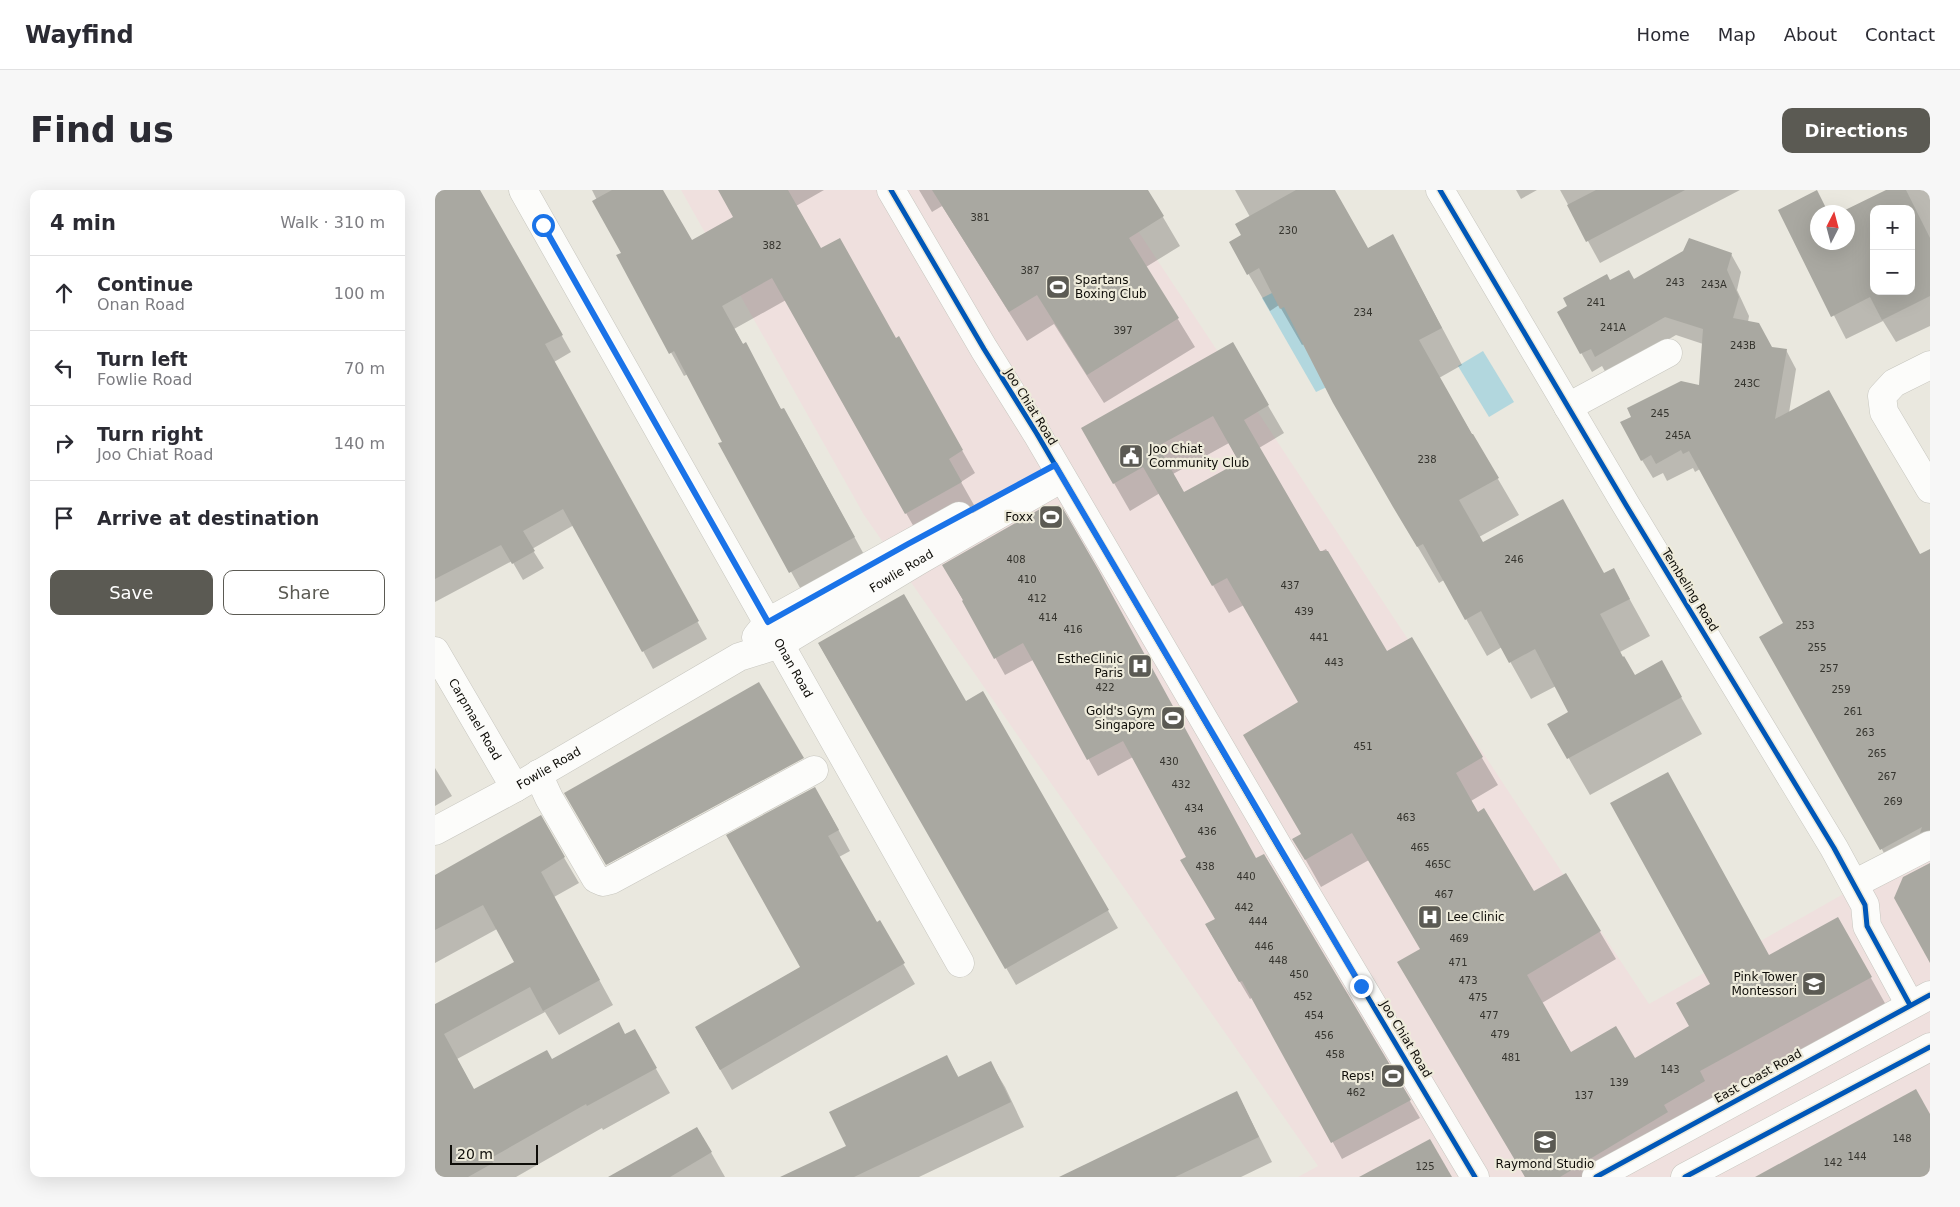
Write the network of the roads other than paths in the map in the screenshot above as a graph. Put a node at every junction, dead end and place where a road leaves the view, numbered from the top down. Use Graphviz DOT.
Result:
graph roads {
  1 [pos="523,190"];
  2 [pos="891,190"];
  3 [pos="1440,190"];
  4 [pos="1668,353"];
  5 [pos="1930,364"];
  6 [pos="1568,407"];
  7 [pos="1058,471"];
  8 [pos="1930,489"];
  9 [pos="774,633"];
  10 [pos="435,651"];
  11 [pos="814,770"];
  12 [pos="526,781"];
  13 [pos="435,831"];
  14 [pos="1930,845"];
  15 [pos="1860,895"];
  16 [pos="960,963"];
  17 [pos="1922,999"];
  18 [pos="1928,1053"];
  19 [pos="1475,1177"];
  20 [pos="1596,1177"];
  21 [pos="1685,1177"];
  1 -- 9 [label="street, Onan Road"];
  2 -- 7 [label="street, Joo Chiat Road"];
  3 -- 6 [label="street, Tembeling Road"];
  4 -- 6 [label="street"];
  5 -- 8 [label="street"];
  6 -- 15 [label="street, Tembeling Road"];
  7 -- 9 [label="street, Fowlie Road"];
  7 -- 19 [label="street, Joo Chiat Road"];
  9 -- 12 [label="street, Fowlie Road"];
  9 -- 16 [label="street, Onan Road"];
  10 -- 12 [label="street, Carpmael Road"];
  11 -- 12 [label="street, Carpmael Road"];
  12 -- 13 [label="street, Fowlie Road"];
  14 -- 15 [label="street"];
  15 -- 17 [label="street, Tembeling Road"];
  17 -- 20 [label="street, East Coast Road"];
  18 -- 21 [label="street"];
}
